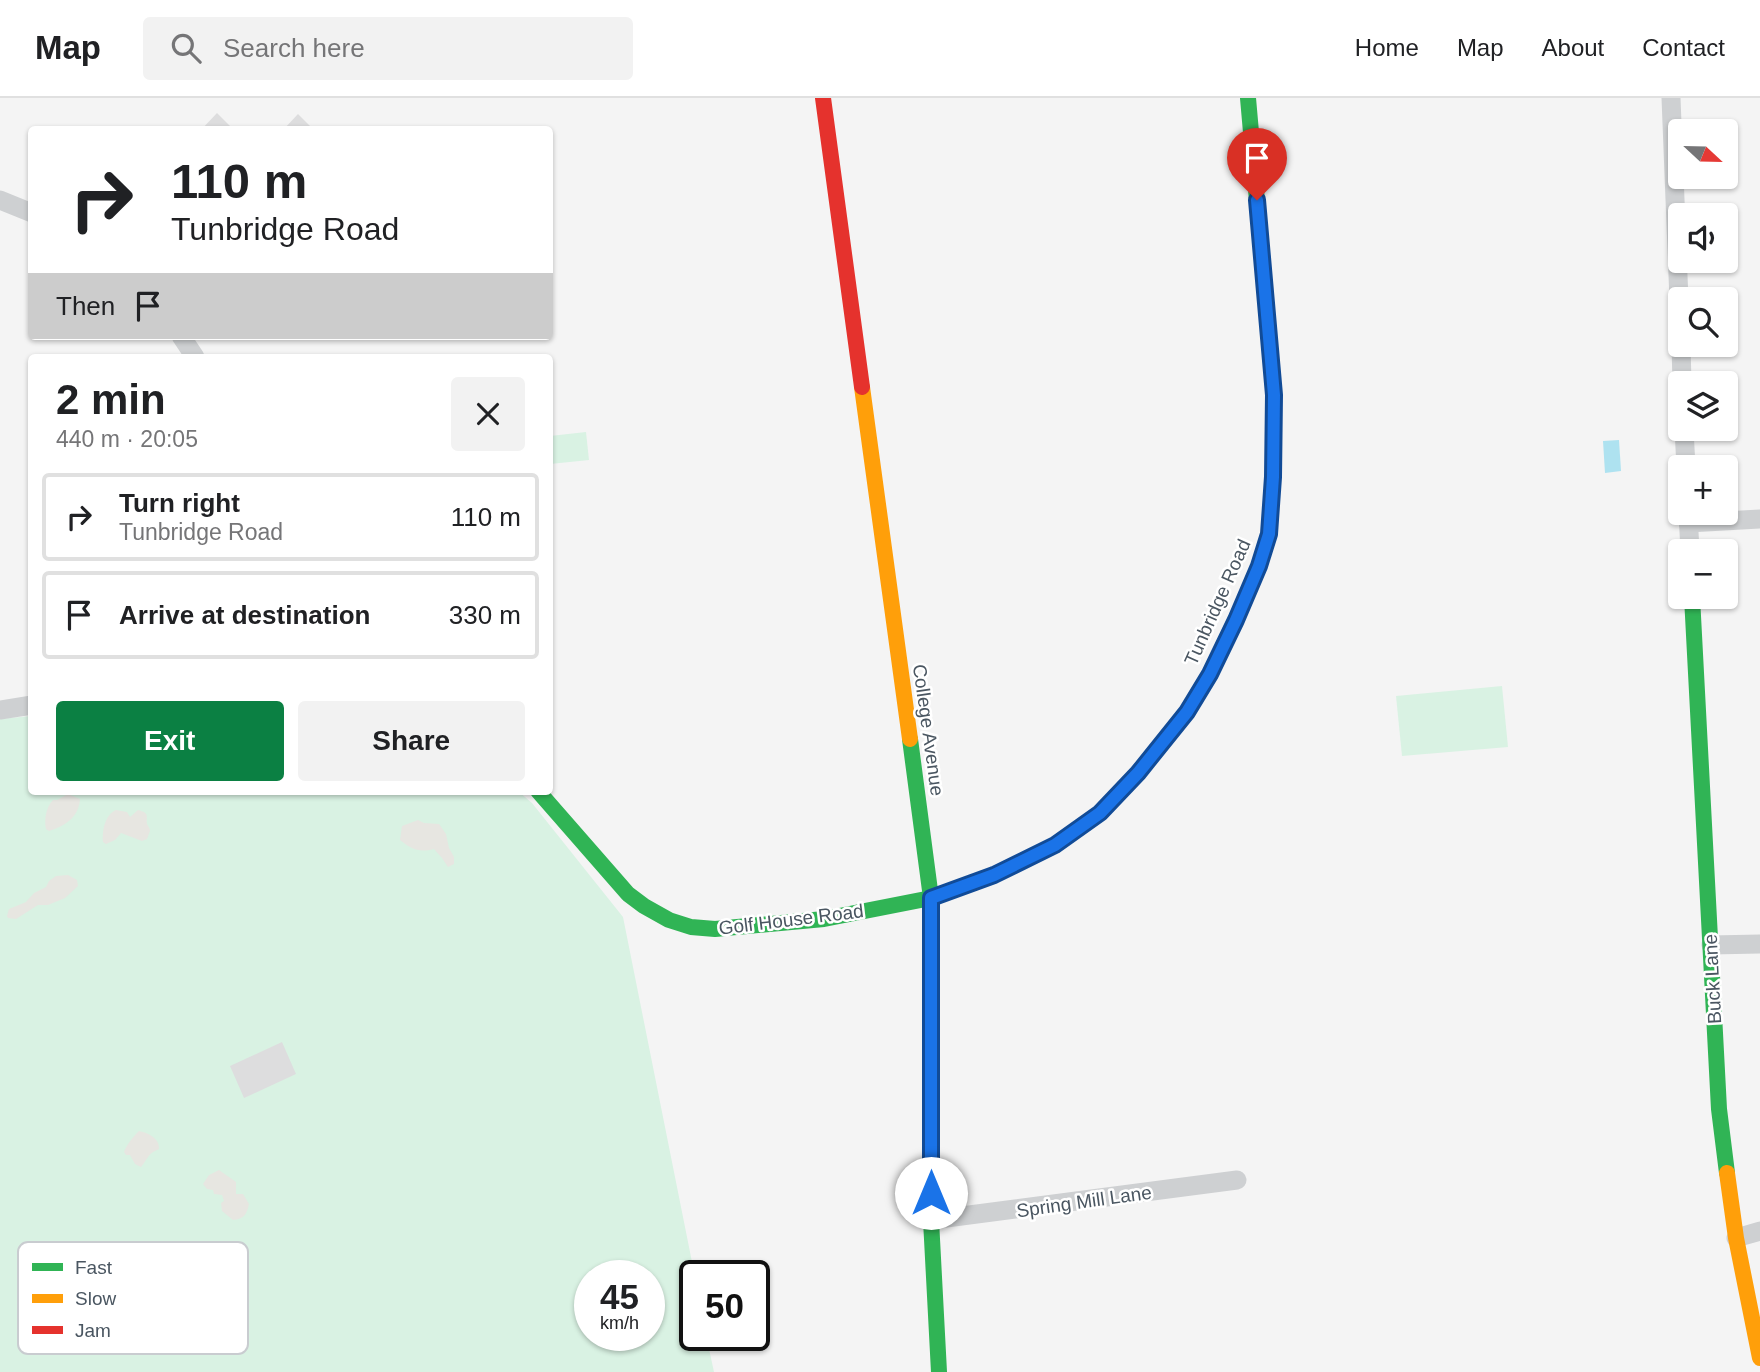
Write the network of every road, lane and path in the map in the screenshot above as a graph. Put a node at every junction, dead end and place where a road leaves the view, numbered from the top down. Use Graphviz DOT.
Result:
graph roads {
  1 [pos="823,98"];
  2 [pos="1248,98"];
  3 [pos="1671,98"];
  4 [pos="0,200"];
  5 [pos="28,210"];
  6 [pos="1678,287"];
  7 [pos="1738,519"];
  8 [pos="1760,519"];
  9 [pos="1693,609"];
  10 [pos="28,706"];
  11 [pos="0,710"];
  12 [pos="541,795"];
  13 [pos="931,898"];
  14 [pos="1760,944"];
  15 [pos="1711,945"];
  16 [pos="1237,1180"];
  17 [pos="931,1220"];
  18 [pos="1760,1231"];
  19 [pos="1736,1238"];
  20 [pos="1760,1358"];
  21 [pos="939,1372"];
  1 -- 13 [label="street, College Avenue"];
  2 -- 13 [label="street, Tunbridge Road"];
  3 -- 6 [label="street"];
  4 -- 5 [label="street"];
  7 -- 8 [label="street"];
  9 -- 15 [label="street, Buck Lane"];
  10 -- 11 [label="street"];
  12 -- 13 [label="street, Golf House Road"];
  13 -- 17 [label="street, College Avenue"];
  14 -- 15 [label="street"];
  15 -- 19 [label="street, Buck Lane"];
  16 -- 17 [label="street, Spring Mill Lane"];
  17 -- 21 [label="street, College Avenue"];
  18 -- 19 [label="street"];
  19 -- 20 [label="street, Buck Lane"];
}
